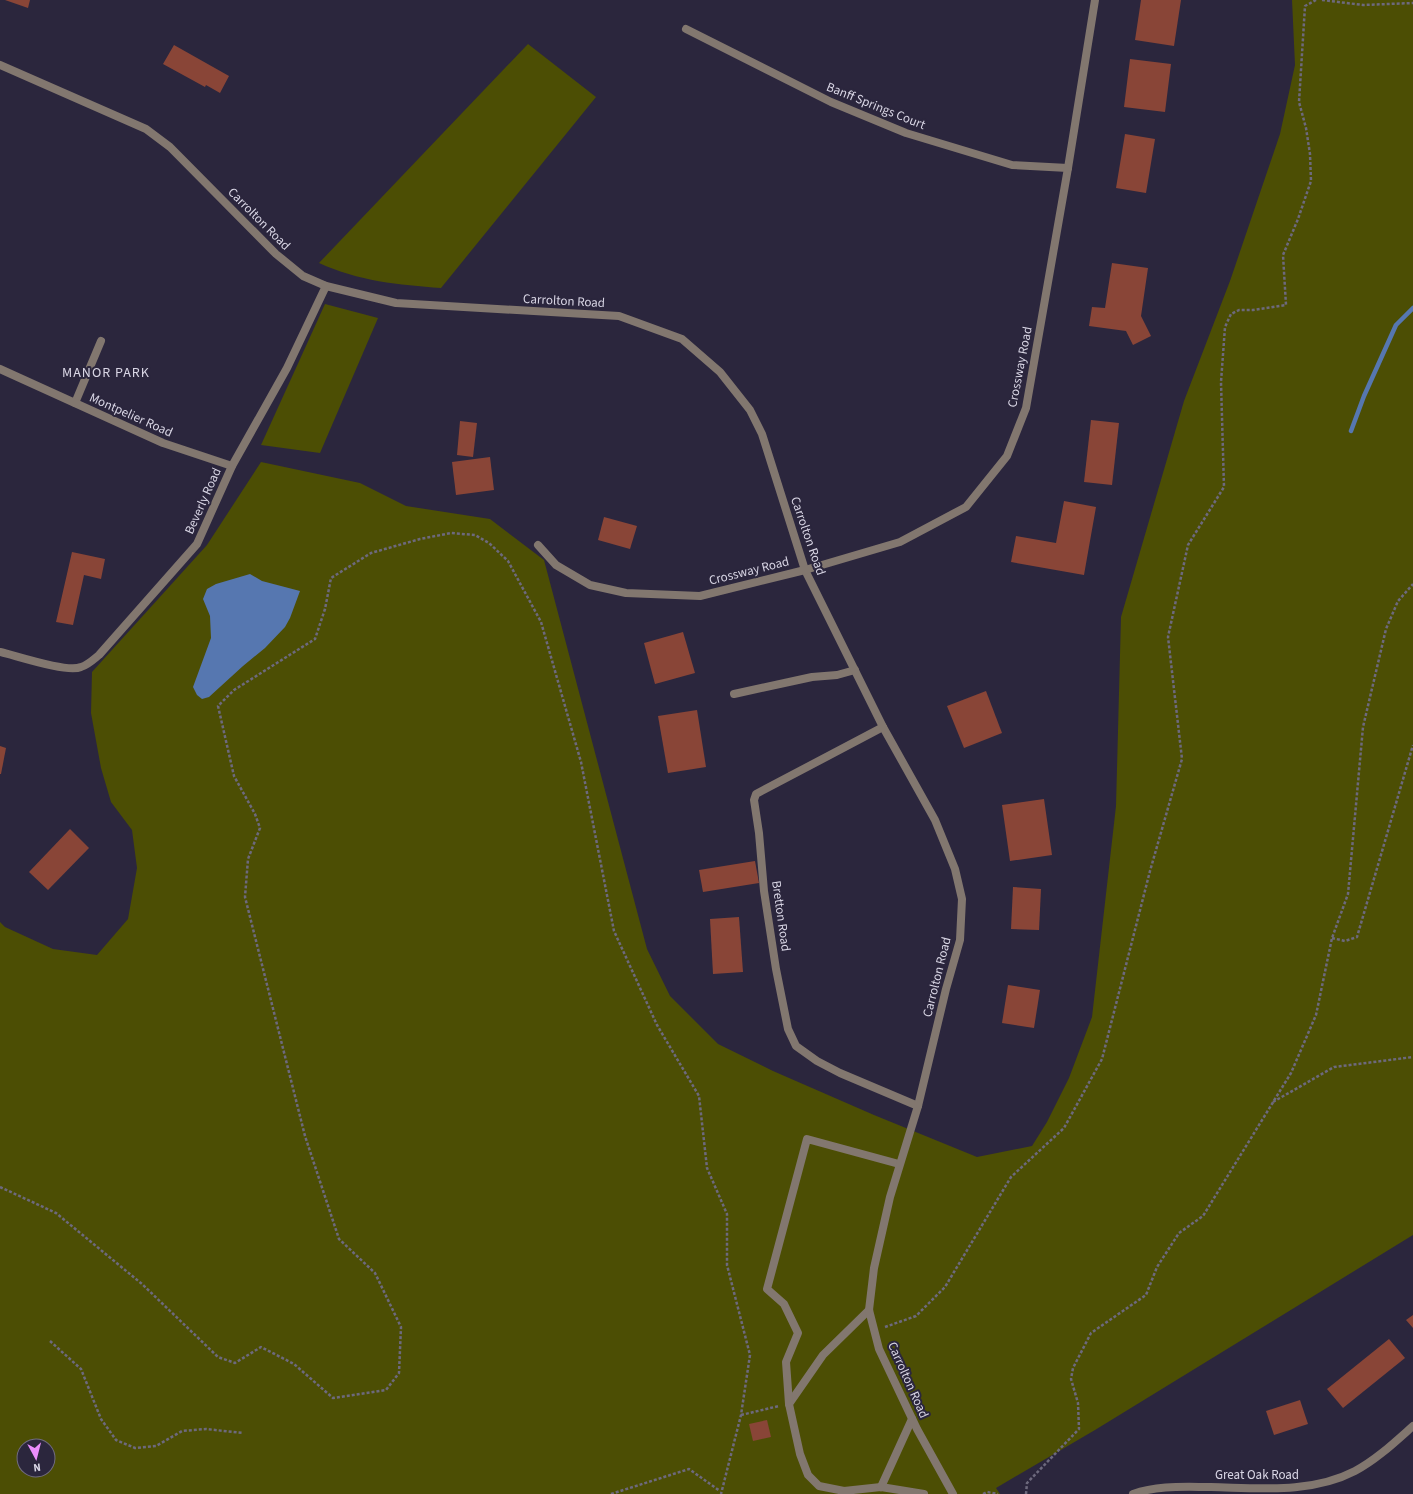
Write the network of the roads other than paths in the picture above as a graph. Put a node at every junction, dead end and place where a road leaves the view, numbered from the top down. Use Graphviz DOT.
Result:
graph roads {
  1 [pos="1095,0"];
  2 [pos="686,29"];
  3 [pos="0,65"];
  4 [pos="1068,168"];
  5 [pos="326,286"];
  6 [pos="101,342"];
  7 [pos="0,369"];
  8 [pos="75,403"];
  9 [pos="232,466"];
  10 [pos="538,545"];
  11 [pos="805,570"];
  12 [pos="0,652"];
  13 [pos="854,670"];
  14 [pos="734,694"];
  15 [pos="883,727"];
  16 [pos="918,1106"];
  17 [pos="899,1164"];
  18 [pos="869,1310"];
  19 [pos="789,1404"];
  20 [pos="912,1419"];
  21 [pos="1413,1426"];
  22 [pos="881,1487"];
  23 [pos="924,1494"];
  24 [pos="953,1494"];
  25 [pos="1133,1494"];
  1 -- 4 [label="street, Crossway Road"];
  2 -- 4 [label="street, Banff Springs Court"];
  3 -- 5 [label="street, Carrolton Road"];
  4 -- 11 [label="street, Crossway Road"];
  5 -- 9 [label="street, Beverly Road"];
  5 -- 11 [label="street, Carrolton Road"];
  6 -- 8 [label="street"];
  7 -- 8 [label="street, Montpelier Road"];
  8 -- 9 [label="street, Montpelier Road"];
  9 -- 12 [label="street, Beverly Road"];
  10 -- 11 [label="street, Crossway Road"];
  11 -- 13 [label="street, Carrolton Road"];
  13 -- 14 [label="street"];
  13 -- 15 [label="street, Carrolton Road"];
  15 -- 16 [label="street, Carrolton Road"];
  15 -- 16 [label="street, Bretton Road"];
  16 -- 17 [label="street, Carrolton Road"];
  17 -- 18 [label="street, Carrolton Road"];
  17 -- 19 [label="street"];
  18 -- 19 [label="street"];
  18 -- 20 [label="street, Carrolton Road"];
  19 -- 22 [label="street"];
  20 -- 22 [label="street"];
  20 -- 24 [label="street, Carrolton Road"];
  21 -- 25 [label="street, Great Oak Road"];
  22 -- 23 [label="street"];
}
